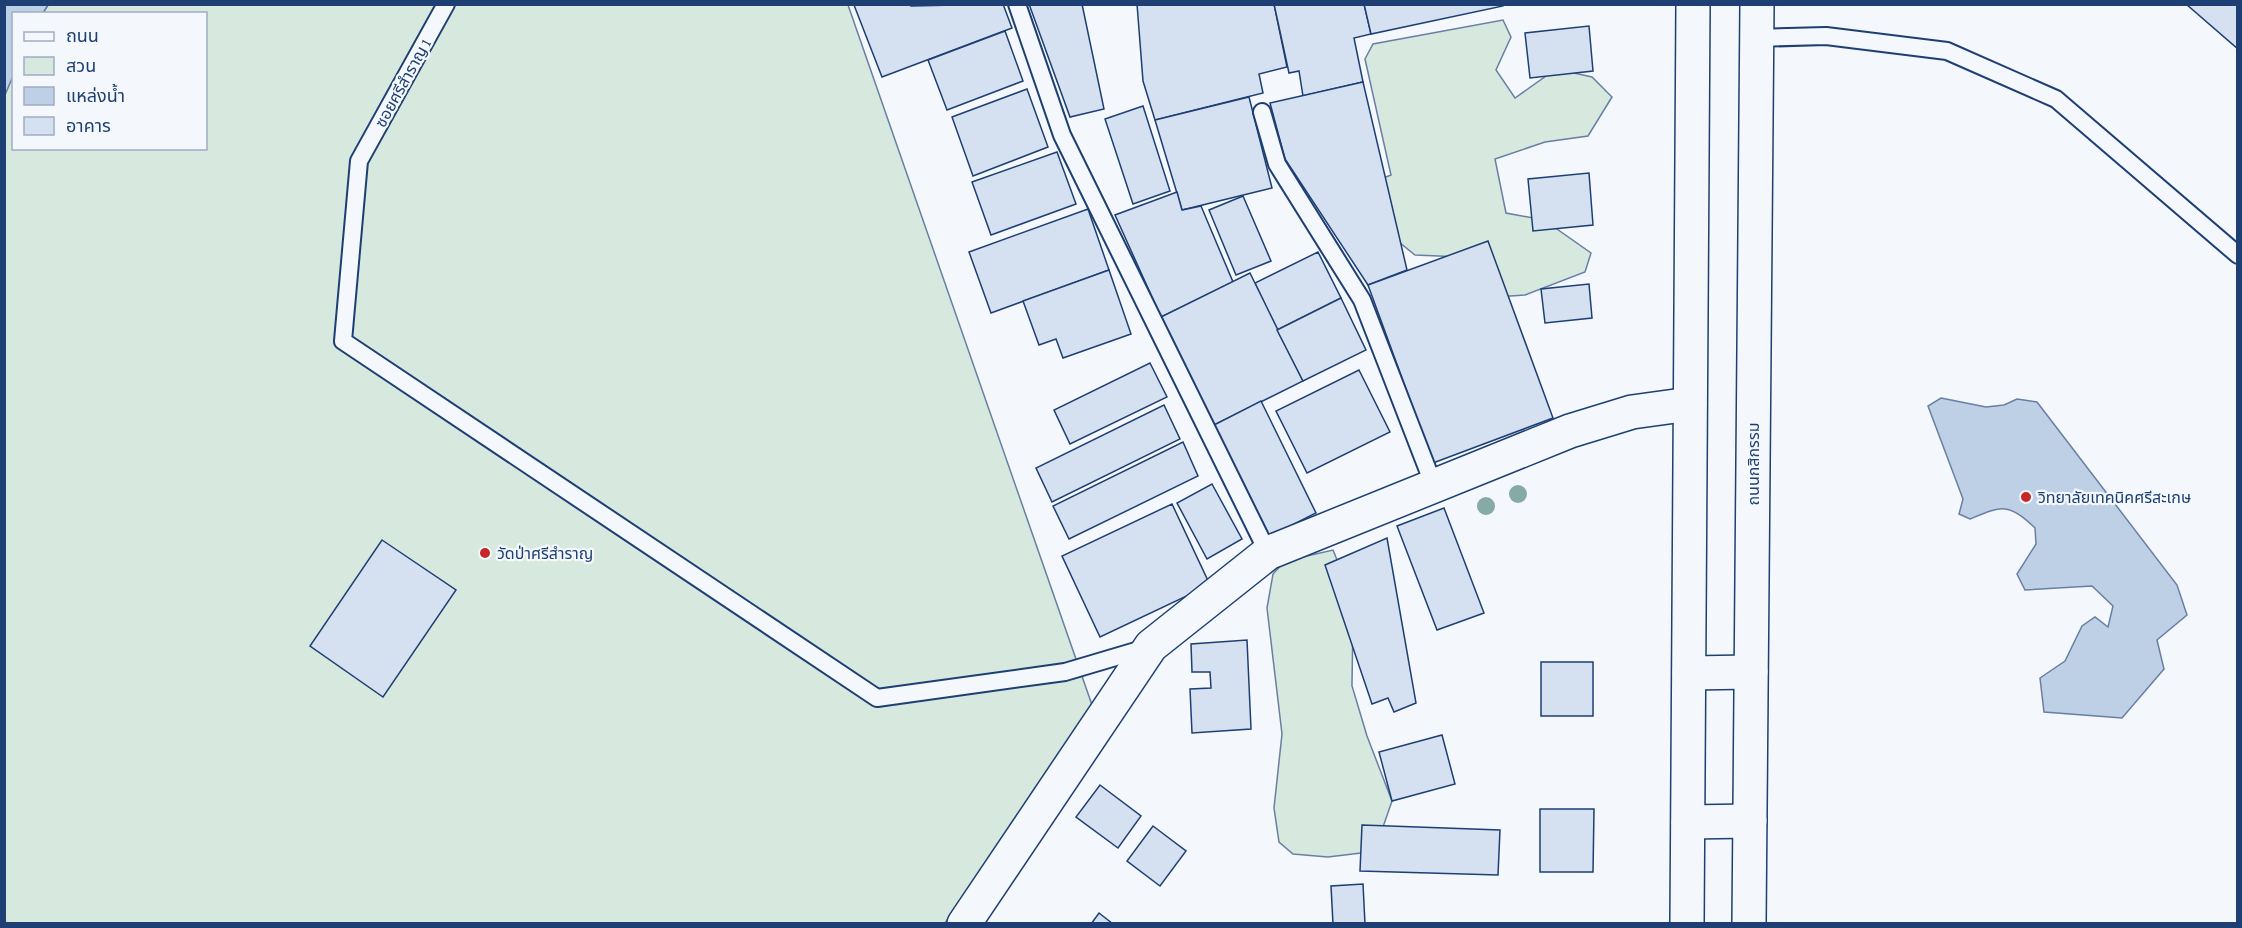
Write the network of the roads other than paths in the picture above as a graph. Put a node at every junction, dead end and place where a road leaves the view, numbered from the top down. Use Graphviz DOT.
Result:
graph roads {
  1 [pos="446,4"];
  2 [pos="1017,4"];
  3 [pos="1693,4"];
  4 [pos="1757,4"];
  5 [pos="1756,38"];
  6 [pos="1262,112"];
  7 [pos="2238,255"];
  8 [pos="1690,404"];
  9 [pos="1434,486"];
  10 [pos="1268,552"];
  11 [pos="1151,646"];
  12 [pos="1751,672"];
  13 [pos="1689,673"];
  14 [pos="1750,821"];
  15 [pos="1688,822"];
  16 [pos="964,924"];
  17 [pos="1687,924"];
  18 [pos="1749,924"];
  1 -- 11 [label="lane, ซอยศรีสำราญ 1"];
  2 -- 10 [label="lane"];
  3 -- 8 [label="main road"];
  4 -- 5 [label="main road, ถนนกสิกรรม"];
  5 -- 7 [label="lane"];
  5 -- 12 [label="main road, ถนนกสิกรรม"];
  6 -- 9 [label="lane"];
  8 -- 9 [label="main road"];
  8 -- 13 [label="main road"];
  9 -- 10 [label="main road"];
  10 -- 11 [label="main road"];
  11 -- 16 [label="main road"];
  12 -- 13 [label="main road"];
  12 -- 14 [label="main road, ถนนกสิกรรม"];
  13 -- 15 [label="main road"];
  14 -- 15 [label="main road"];
  14 -- 18 [label="main road, ถนนกสิกรรม"];
  15 -- 17 [label="main road"];
}
